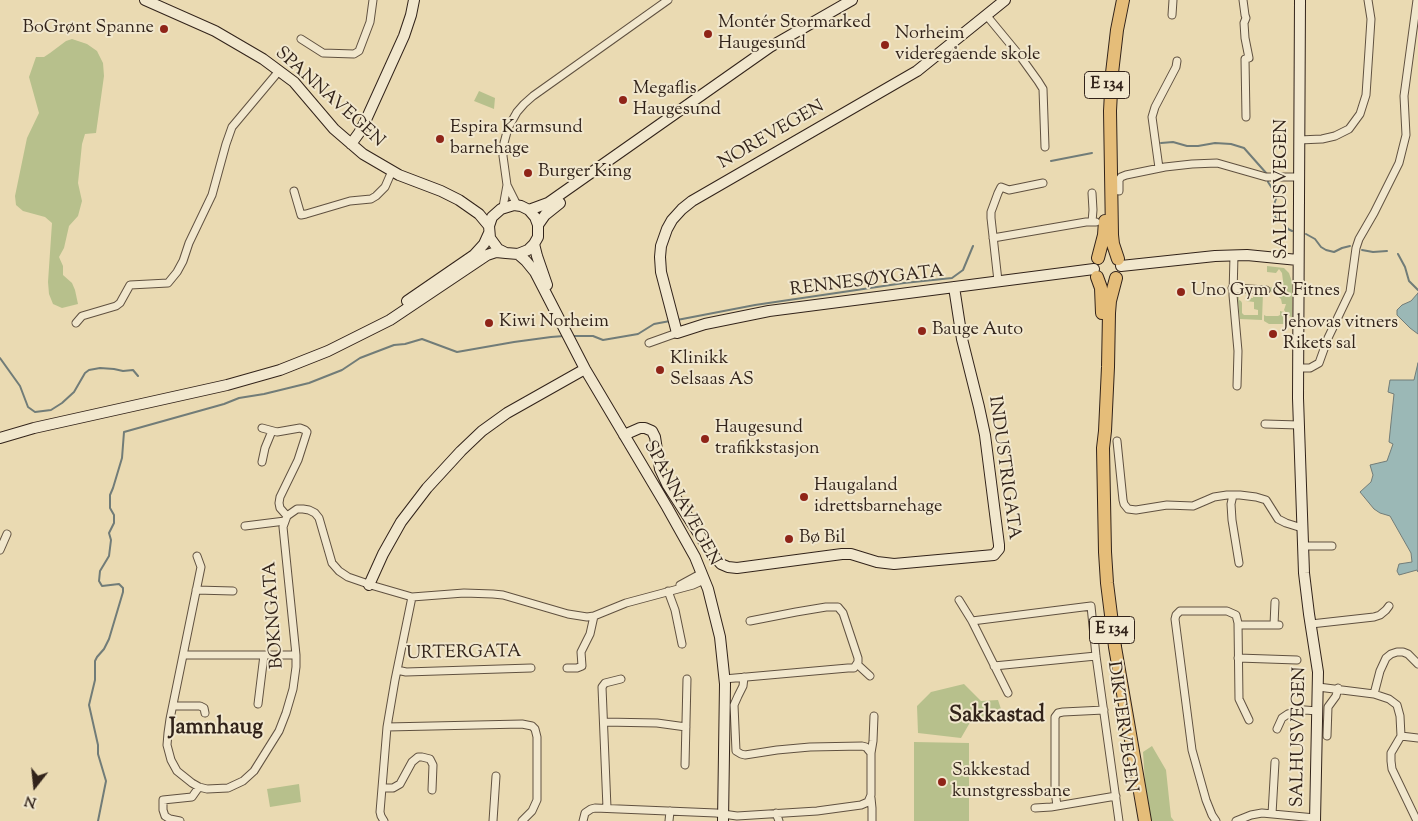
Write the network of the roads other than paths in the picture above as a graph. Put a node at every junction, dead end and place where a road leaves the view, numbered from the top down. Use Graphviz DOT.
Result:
graph roads {
  1 [pos="145,0"];
  2 [pos="373,0"];
  3 [pos="414,0"];
  4 [pos="668,0"];
  5 [pos="852,0"];
  6 [pos="861,0"];
  7 [pos="1005,0"];
  8 [pos="1117,0"];
  9 [pos="1123,0"];
  10 [pos="1173,0"];
  11 [pos="1244,0"];
  12 [pos="1300,0"];
  13 [pos="1368,0"];
  14 [pos="1417,0"];
  15 [pos="1172,15"];
  16 [pos="987,16"];
  17 [pos="301,40"];
  18 [pos="1177,61"];
  19 [pos="279,71"];
  20 [pos="1246,117"];
  21 [pos="1299,140"];
  22 [pos="351,144"];
  23 [pos="1045,146"];
  24 [pos="1159,168"];
  25 [pos="392,171"];
  26 [pos="1299,177"];
  27 [pos="1043,183"];
  28 [pos="507,185"];
  29 [pos="294,191"];
  30 [pos="1119,191"];
  31 [pos="1092,193"];
  32 [pos="466,204"];
  33 [pos="517,205"];
  34 [pos="500,210"];
  35 [pos="529,210"];
  36 [pos="538,225"];
  37 [pos="489,230"];
  38 [pos="994,238"];
  39 [pos="534,244"];
  40 [pos="506,253"];
  41 [pos="518,254"];
  42 [pos="1234,255"];
  43 [pos="1298,260"];
  44 [pos="1096,268"];
  45 [pos="1118,268"];
  46 [pos="998,281"];
  47 [pos="954,287"];
  48 [pos="1232,288"];
  49 [pos="1266,290"];
  50 [pos="555,310"];
  51 [pos="76,323"];
  52 [pos="678,333"];
  53 [pos="649,344"];
  54 [pos="1298,368"];
  55 [pos="585,369"];
  56 [pos="1236,386"];
  57 [pos="1265,424"];
  58 [pos="1299,425"];
  59 [pos="262,428"];
  60 [pos="272,431"];
  61 [pos="0,432"];
  62 [pos="624,434"];
  63 [pos="0,438"];
  64 [pos="1117,441"];
  65 [pos="1103,448"];
  66 [pos="262,462"];
  67 [pos="1233,495"];
  68 [pos="286,518"];
  69 [pos="245,526"];
  70 [pos="1302,528"];
  71 [pos="7,534"];
  72 [pos="1303,546"];
  73 [pos="1332,546"];
  74 [pos="0,550"];
  75 [pos="197,556"];
  76 [pos="1239,563"];
  77 [pos="703,576"];
  78 [pos="369,585"];
  79 [pos="196,590"];
  80 [pos="233,591"];
  81 [pos="668,591"];
  82 [pos="412,598"];
  83 [pos="959,600"];
  84 [pos="1275,602"];
  85 [pos="1388,606"];
  86 [pos="594,616"];
  87 [pos="750,621"];
  88 [pos="972,621"];
  89 [pos="1311,624"];
  90 [pos="1238,625"];
  91 [pos="682,644"];
  92 [pos="184,655"];
  93 [pos="264,655"];
  94 [pos="296,655"];
  95 [pos="1096,656"];
  96 [pos="1238,658"];
  97 [pos="1298,660"];
  98 [pos="858,664"];
  99 [pos="1418,664"];
  100 [pos="994,666"];
  101 [pos="531,668"];
  102 [pos="567,668"];
  103 [pos="396,670"];
  104 [pos="870,676"];
  105 [pos="744,677"];
  106 [pos="621,679"];
  107 [pos="687,679"];
  108 [pos="724,679"];
  109 [pos="1318,686"];
  110 [pos="1338,688"];
  111 [pos="1008,693"];
  112 [pos="1374,694"];
  113 [pos="258,704"];
  114 [pos="173,706"];
  115 [pos="1104,710"];
  116 [pos="1317,711"];
  117 [pos="205,713"];
  118 [pos="874,716"];
  119 [pos="1249,720"];
  120 [pos="604,722"];
  121 [pos="387,727"];
  122 [pos="686,727"];
  123 [pos="1277,728"];
  124 [pos="1327,736"];
  125 [pos="1401,736"];
  126 [pos="1418,738"];
  127 [pos="1131,747"];
  128 [pos="871,753"];
  129 [pos="1275,762"];
  130 [pos="686,765"];
  131 [pos="496,776"];
  132 [pos="198,787"];
  133 [pos="382,788"];
  134 [pos="432,790"];
  135 [pos="1116,796"];
  136 [pos="870,798"];
  137 [pos="1057,806"];
  138 [pos="608,808"];
  139 [pos="1035,808"];
  140 [pos="670,811"];
  141 [pos="1272,814"];
  142 [pos="778,817"];
  143 [pos="723,818"];
  144 [pos="1315,819"];
  145 [pos="180,821"];
  146 [pos="384,821"];
  147 [pos="493,821"];
  148 [pos="522,821"];
  149 [pos="583,821"];
  150 [pos="669,821"];
  151 [pos="872,821"];
  152 [pos="1119,821"];
  153 [pos="1141,821"];
  154 [pos="1145,821"];
  155 [pos="1216,821"];
  156 [pos="1236,821"];
  157 [pos="1417,821"];
  1 -- 19 [label="main road, SPANNAVEGEN"];
  2 -- 17 [label="street"];
  3 -- 22 [label="main road"];
  4 -- 28 [label="street"];
  5 -- 35 [label="main road"];
  6 -- 36 [label="main road"];
  7 -- 16 [label="main road, NOREVEGEN"];
  8 -- 44 [label="highway, E 134"];
  9 -- 45 [label="highway, E 134"];
  10 -- 15 [label="street"];
  11 -- 20 [label="street"];
  12 -- 21 [label="main road, SALHUSVEGEN"];
  13 -- 21 [label="street"];
  14 -- 54 [label="street"];
  16 -- 23 [label="street"];
  16 -- 52 [label="main road, NOREVEGEN"];
  18 -- 24 [label="street"];
  19 -- 22 [label="main road, SPANNAVEGEN"];
  19 -- 51 [label="street"];
  21 -- 26 [label="main road, SALHUSVEGEN"];
  22 -- 25 [label="main road, SPANNAVEGEN"];
  24 -- 26 [label="street"];
  24 -- 30 [label="street"];
  25 -- 29 [label="street"];
  25 -- 32 [label="main road, SPANNAVEGEN"];
  26 -- 43 [label="main road, SALHUSVEGEN"];
  27 -- 38 [label="street"];
  28 -- 33 [label="street"];
  28 -- 34 [label="street"];
  31 -- 38 [label="street"];
  32 -- 34 [label="main road, SPANNAVEGEN"];
  32 -- 37 [label="main road, SPANNAVEGEN"];
  33 -- 34 [label="main road"];
  33 -- 35 [label="main road"];
  34 -- 37 [label="main road"];
  35 -- 36 [label="main road"];
  36 -- 39 [label="main road"];
  37 -- 40 [label="main road"];
  37 -- 61 [label="main road"];
  38 -- 46 [label="street"];
  39 -- 41 [label="main road"];
  39 -- 50 [label="main road"];
  40 -- 41 [label="main road"];
  40 -- 63 [label="main road"];
  41 -- 50 [label="main road"];
  42 -- 43 [label="main road"];
  42 -- 45 [label="main road"];
  42 -- 48 [label="street"];
  43 -- 54 [label="main road, SALHUSVEGEN"];
  44 -- 45 [label="highway"];
  44 -- 45 [label="highway"];
  44 -- 46 [label="main road, RENNESØYGATA"];
  44 -- 65 [label="highway, E 134"];
  45 -- 65 [label="highway, E 134"];
  46 -- 47 [label="main road, RENNESØYGATA"];
  47 -- 52 [label="main road, RENNESØYGATA"];
  47 -- 62 [label="main road, INDUSTRIGATA"];
  48 -- 49 [label="street"];
  48 -- 56 [label="street"];
  50 -- 55 [label="main road, SPANNAVEGEN"];
  52 -- 53 [label="street, RENNESØYGATA"];
  54 -- 58 [label="main road, SALHUSVEGEN"];
  55 -- 62 [label="main road, SPANNAVEGEN"];
  55 -- 78 [label="main road"];
  57 -- 58 [label="street"];
  58 -- 70 [label="main road, SALHUSVEGEN"];
  59 -- 60 [label="street"];
  60 -- 66 [label="street"];
  60 -- 68 [label="street, BOKNGATA"];
  62 -- 77 [label="main road, SPANNAVEGEN"];
  64 -- 67 [label="street"];
  65 -- 127 [label="highway, E 134"];
  67 -- 70 [label="street"];
  67 -- 76 [label="street"];
  68 -- 69 [label="street"];
  68 -- 78 [label="street"];
  68 -- 94 [label="street, BOKNGATA"];
  70 -- 72 [label="main road, SALHUSVEGEN"];
  71 -- 74 [label="street"];
  72 -- 73 [label="street"];
  72 -- 89 [label="main road, SALHUSVEGEN"];
  75 -- 79 [label="street"];
  77 -- 81 [label="street"];
  77 -- 108 [label="main road, SPANNAVEGEN"];
  78 -- 82 [label="street"];
  79 -- 80 [label="street"];
  79 -- 92 [label="street"];
  81 -- 86 [label="street"];
  81 -- 91 [label="street"];
  82 -- 86 [label="street"];
  82 -- 103 [label="street"];
  83 -- 88 [label="street"];
  84 -- 90 [label="street"];
  85 -- 89 [label="street"];
  86 -- 102 [label="street"];
  87 -- 98 [label="street"];
  88 -- 95 [label="street, DIKTERVEGEN"];
  88 -- 100 [label="street"];
  89 -- 109 [label="main road, SALHUSVEGEN"];
  90 -- 96 [label="street"];
  90 -- 155 [label="street"];
  92 -- 93 [label="street"];
  92 -- 114 [label="street"];
  93 -- 94 [label="street"];
  93 -- 113 [label="street"];
  94 -- 132 [label="street, BOKNGATA"];
  95 -- 100 [label="street"];
  95 -- 115 [label="street, DIKTERVEGEN"];
  96 -- 97 [label="street"];
  96 -- 119 [label="street"];
  98 -- 104 [label="street"];
  98 -- 105 [label="street"];
  99 -- 112 [label="street"];
  100 -- 111 [label="street"];
  101 -- 103 [label="street, URTERGATA"];
  103 -- 121 [label="street"];
  105 -- 108 [label="street"];
  105 -- 128 [label="street"];
  106 -- 120 [label="street"];
  107 -- 122 [label="street"];
  108 -- 143 [label="main road, SPANNAVEGEN"];
  109 -- 110 [label="street"];
  109 -- 116 [label="main road, SALHUSVEGEN"];
  110 -- 112 [label="street"];
  110 -- 124 [label="street"];
  112 -- 125 [label="street"];
  114 -- 117 [label="street"];
  114 -- 132 [label="street"];
  115 -- 135 [label="street, DIKTERVEGEN"];
  115 -- 137 [label="street"];
  116 -- 123 [label="street"];
  116 -- 144 [label="main road, SALHUSVEGEN"];
  118 -- 128 [label="street"];
  120 -- 122 [label="street"];
  120 -- 138 [label="street"];
  121 -- 133 [label="street"];
  121 -- 148 [label="street"];
  122 -- 130 [label="street"];
  125 -- 126 [label="street"];
  125 -- 157 [label="street"];
  127 -- 153 [label="highway, E 134"];
  127 -- 154 [label="highway, E 134"];
  128 -- 136 [label="street"];
  129 -- 141 [label="street"];
  131 -- 147 [label="street"];
  132 -- 145 [label="street"];
  133 -- 134 [label="street"];
  133 -- 146 [label="street"];
  135 -- 137 [label="street"];
  135 -- 152 [label="street, DIKTERVEGEN"];
  136 -- 142 [label="street"];
  136 -- 151 [label="street"];
  137 -- 139 [label="street"];
  138 -- 140 [label="street"];
  138 -- 149 [label="street"];
  140 -- 143 [label="street"];
  140 -- 150 [label="street"];
  141 -- 144 [label="street"];
  141 -- 156 [label="street"];
  142 -- 143 [label="street"];
}
